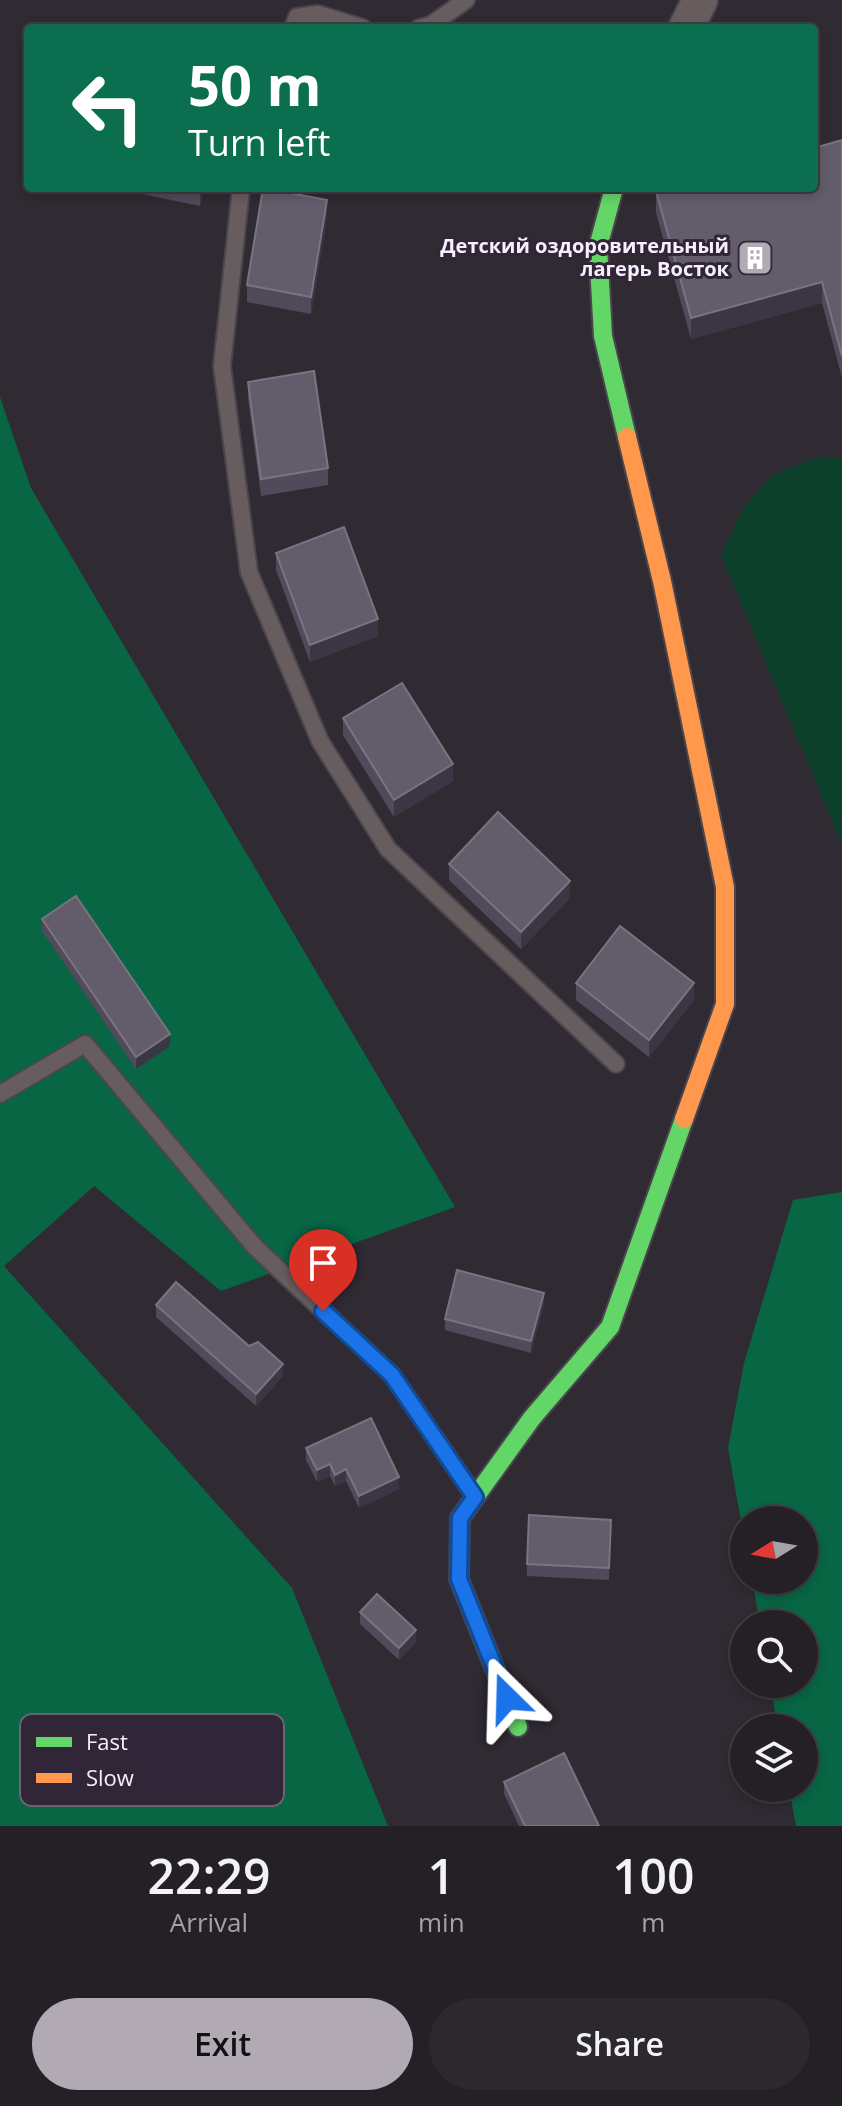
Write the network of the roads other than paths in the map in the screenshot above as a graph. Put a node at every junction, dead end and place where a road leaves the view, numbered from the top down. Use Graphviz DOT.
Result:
graph roads {
  1 [pos="466,0"];
  2 [pos="700,0"];
  3 [pos="294,24"];
  4 [pos="350,24"];
  5 [pos="432,24"];
  6 [pos="688,24"];
  7 [pos="241,192"];
  8 [pos="613,192"];
  9 [pos="616,1064"];
  10 [pos="0,1094"];
  11 [pos="475,1497"];
  12 [pos="518,1727"];
  1 -- 5 [label="lane"];
  2 -- 6 [label="street"];
  3 -- 4 [label="lane"];
  7 -- 9 [label="lane"];
  8 -- 11 [label="street"];
  10 -- 11 [label="lane"];
  11 -- 12 [label="street"];
}
